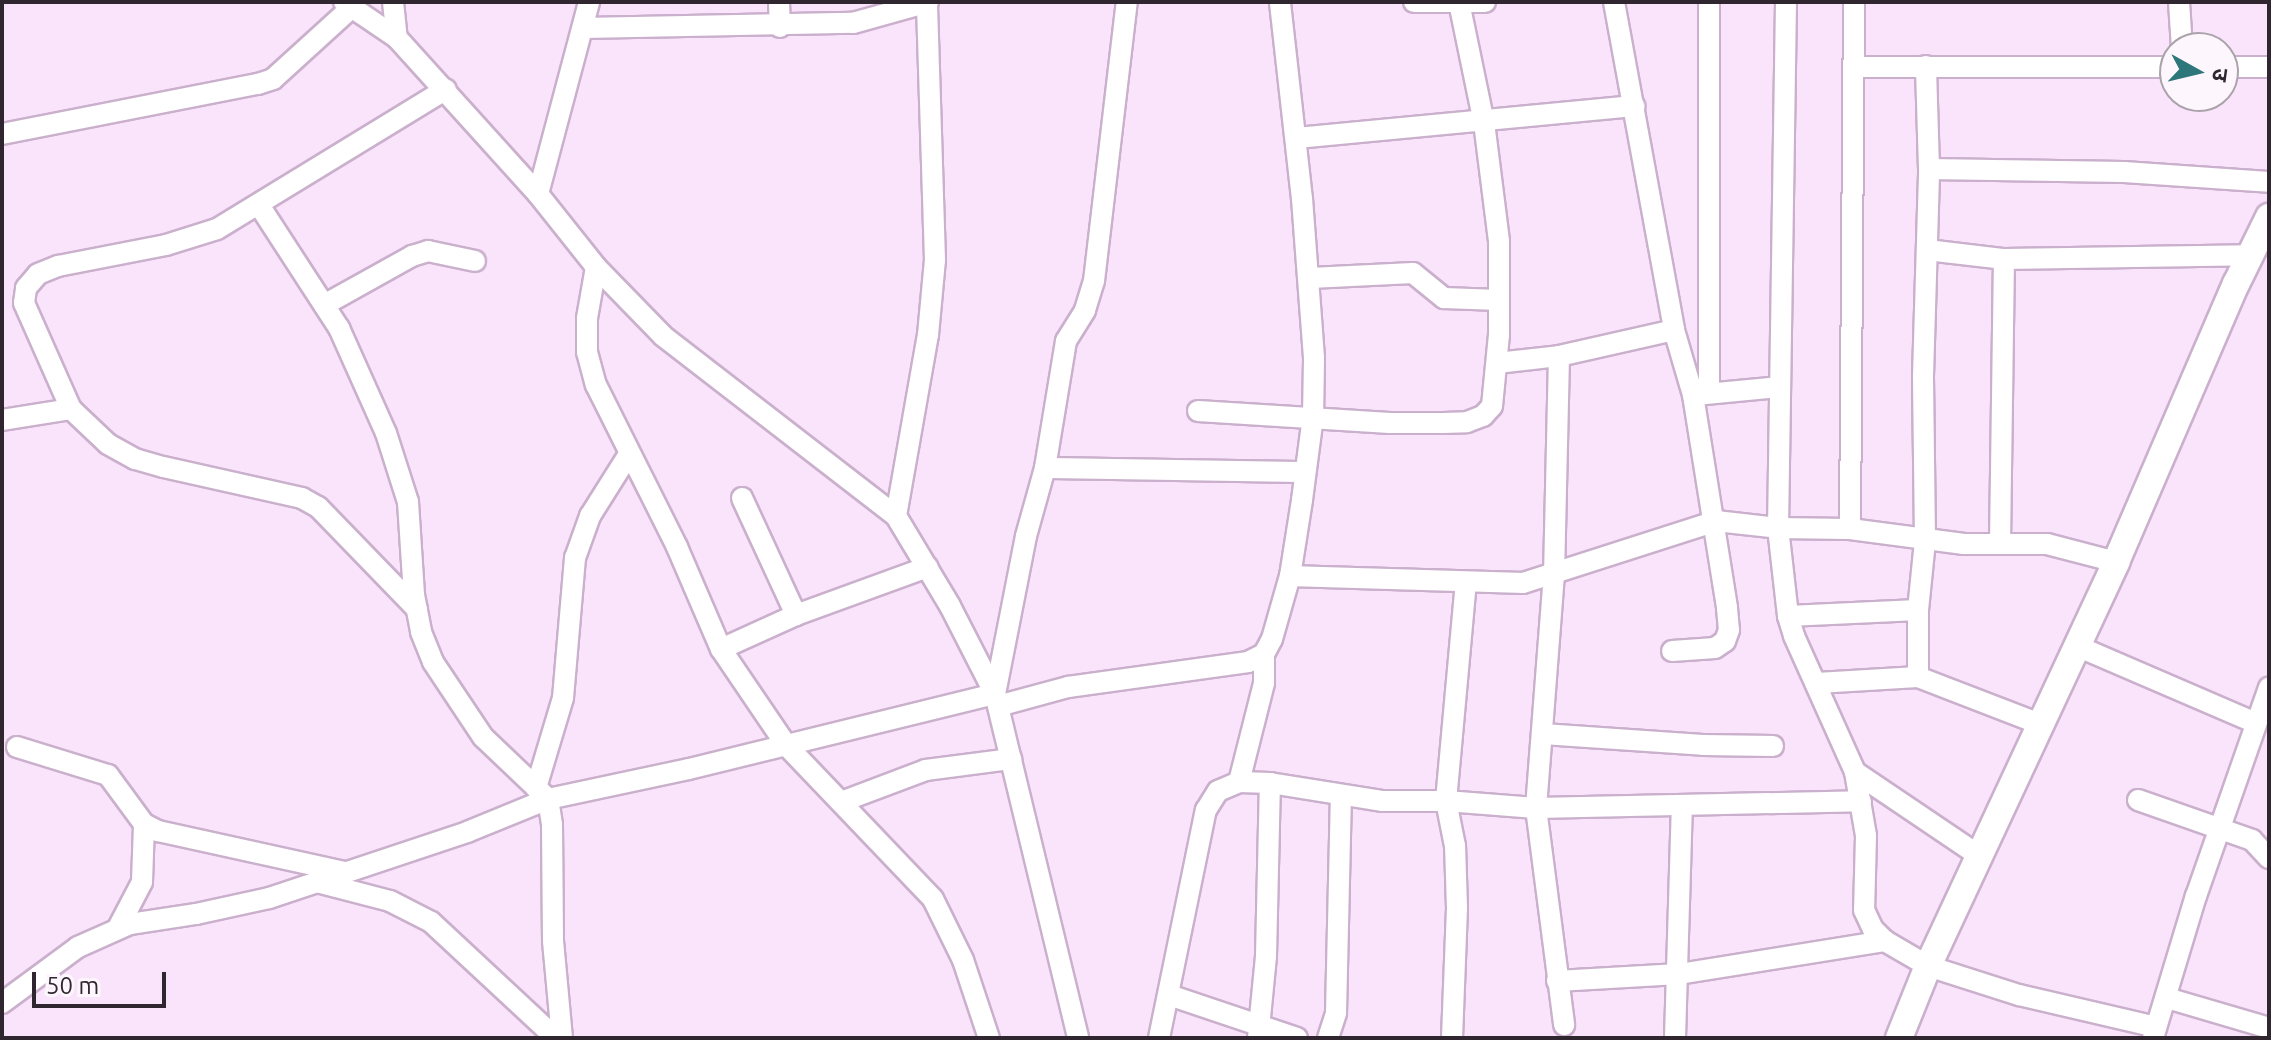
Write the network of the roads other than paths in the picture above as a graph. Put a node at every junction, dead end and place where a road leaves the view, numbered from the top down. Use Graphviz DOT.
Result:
graph roads {
  1 [pos="393,2"];
  2 [pos="589,2"];
  3 [pos="779,2"];
  4 [pos="928,2"];
  5 [pos="1127,2"];
  6 [pos="1280,2"];
  7 [pos="1414,2"];
  8 [pos="1485,2"];
  9 [pos="1614,2"];
  10 [pos="1709,2"];
  11 [pos="1786,2"];
  12 [pos="1854,2"];
  13 [pos="2179,2"];
  14 [pos="1460,3"];
  15 [pos="347,5"];
  16 [pos="780,27"];
  17 [pos="583,28"];
  18 [pos="2181,32"];
  19 [pos="397,38"];
  20 [pos="1926,66"];
  21 [pos="1854,67"];
  22 [pos="2159,67"];
  23 [pos="2239,67"];
  24 [pos="2269,67"];
  25 [pos="446,89"];
  26 [pos="1634,106"];
  27 [pos="1484,123"];
  28 [pos="2,134"];
  29 [pos="1296,138"];
  30 [pos="1929,169"];
  31 [pos="2269,182"];
  32 [pos="538,194"];
  33 [pos="259,205"];
  34 [pos="2269,217"];
  35 [pos="1927,250"];
  36 [pos="2249,255"];
  37 [pos="2004,259"];
  38 [pos="475,261"];
  39 [pos="596,267"];
  40 [pos="1310,278"];
  41 [pos="1499,300"];
  42 [pos="324,305"];
  43 [pos="1674,330"];
  44 [pos="1559,356"];
  45 [pos="1497,363"];
  46 [pos="1779,387"];
  47 [pos="1701,394"];
  48 [pos="71,409"];
  49 [pos="1198,411"];
  50 [pos="1313,417"];
  51 [pos="2,420"];
  52 [pos="629,454"];
  53 [pos="1045,468"];
  54 [pos="1305,472"];
  55 [pos="742,498"];
  56 [pos="896,516"];
  57 [pos="1716,521"];
  58 [pos="1778,528"];
  59 [pos="1850,529"];
  60 [pos="1925,541"];
  61 [pos="2000,543"];
  62 [pos="2116,562"];
  63 [pos="928,567"];
  64 [pos="1554,574"];
  65 [pos="1290,576"];
  66 [pos="1466,582"];
  67 [pos="417,609"];
  68 [pos="1918,610"];
  69 [pos="796,615"];
  70 [pos="1788,616"];
  71 [pos="2077,646"];
  72 [pos="721,649"];
  73 [pos="1672,651"];
  74 [pos="1264,654"];
  75 [pos="1918,677"];
  76 [pos="1817,683"];
  77 [pos="2269,687"];
  78 [pos="996,700"];
  79 [pos="2256,723"];
  80 [pos="2040,724"];
  81 [pos="1543,734"];
  82 [pos="787,746"];
  83 [pos="1773,746"];
  84 [pos="17,747"];
  85 [pos="1011,759"];
  86 [pos="1855,772"];
  87 [pos="1239,782"];
  88 [pos="1270,783"];
  89 [pos="542,793"];
  90 [pos="1341,797"];
  91 [pos="2138,800"];
  92 [pos="1446,801"];
  93 [pos="1861,801"];
  94 [pos="841,802"];
  95 [pos="1682,805"];
  96 [pos="1536,808"];
  97 [pos="144,824"];
  98 [pos="2219,829"];
  99 [pos="1978,855"];
  100 [pos="2269,858"];
  101 [pos="345,872"];
  102 [pos="316,882"];
  103 [pos="118,928"];
  104 [pos="1885,941"];
  105 [pos="1928,966"];
  106 [pos="1679,974"];
  107 [pos="1557,981"];
  108 [pos="1169,995"];
  109 [pos="2167,998"];
  110 [pos="2,1003"];
  111 [pos="1564,1025"];
  112 [pos="2269,1028"];
  113 [pos="1259,1031"];
  114 [pos="2154,1033"];
  115 [pos="559,1038"];
  116 [pos="989,1038"];
  117 [pos="1078,1038"];
  118 [pos="1159,1038"];
  119 [pos="1297,1038"];
  120 [pos="1328,1038"];
  121 [pos="1452,1038"];
  122 [pos="1675,1038"];
  123 [pos="1899,1038"];
  1 -- 19 [label="street"];
  2 -- 17 [label="street"];
  3 -- 16 [label="street"];
  4 -- 16 [label="street"];
  4 -- 56 [label="street"];
  5 -- 53 [label="street"];
  6 -- 29 [label="street"];
  7 -- 14 [label="street"];
  8 -- 14 [label="street"];
  9 -- 26 [label="street"];
  10 -- 47 [label="street"];
  11 -- 46 [label="street"];
  12 -- 21 [label="street"];
  13 -- 18 [label="street"];
  14 -- 27 [label="street"];
  15 -- 19 [label="street"];
  15 -- 28 [label="street"];
  16 -- 17 [label="street"];
  17 -- 32 [label="street"];
  19 -- 25 [label="street"];
  20 -- 21 [label="street"];
  20 -- 22 [label="street"];
  20 -- 30 [label="street"];
  21 -- 59 [label="street"];
  23 -- 24 [label="street"];
  25 -- 32 [label="street"];
  25 -- 33 [label="street"];
  26 -- 27 [label="street"];
  26 -- 43 [label="street"];
  27 -- 29 [label="street"];
  27 -- 41 [label="street"];
  29 -- 40 [label="street"];
  30 -- 31 [label="street"];
  30 -- 35 [label="street"];
  32 -- 39 [label="street"];
  33 -- 42 [label="street"];
  33 -- 48 [label="street"];
  34 -- 36 [label="street"];
  35 -- 37 [label="street"];
  35 -- 60 [label="street"];
  36 -- 37 [label="street"];
  36 -- 62 [label="street"];
  37 -- 61 [label="street"];
  38 -- 42 [label="street"];
  39 -- 52 [label="street"];
  39 -- 56 [label="street"];
  40 -- 41 [label="street"];
  40 -- 50 [label="street"];
  41 -- 45 [label="street"];
  42 -- 67 [label="street"];
  43 -- 44 [label="street"];
  43 -- 47 [label="street"];
  44 -- 45 [label="street"];
  44 -- 64 [label="street"];
  45 -- 50 [label="street"];
  46 -- 47 [label="street"];
  46 -- 58 [label="street"];
  47 -- 57 [label="street"];
  48 -- 51 [label="street"];
  48 -- 67 [label="street"];
  49 -- 50 [label="street"];
  50 -- 54 [label="street"];
  52 -- 72 [label="street"];
  52 -- 89 [label="street"];
  53 -- 54 [label="street"];
  53 -- 78 [label="street"];
  54 -- 65 [label="street"];
  55 -- 69 [label="street"];
  56 -- 63 [label="street"];
  57 -- 58 [label="street"];
  57 -- 64 [label="street"];
  57 -- 73 [label="street"];
  58 -- 59 [label="street"];
  58 -- 70 [label="street"];
  59 -- 60 [label="street"];
  60 -- 61 [label="street"];
  60 -- 68 [label="street"];
  61 -- 62 [label="street"];
  62 -- 71 [label="street"];
  63 -- 69 [label="street"];
  63 -- 78 [label="street"];
  64 -- 66 [label="street"];
  64 -- 81 [label="street"];
  65 -- 66 [label="street"];
  65 -- 74 [label="street"];
  66 -- 92 [label="street"];
  67 -- 89 [label="street"];
  68 -- 70 [label="street"];
  68 -- 75 [label="street"];
  69 -- 72 [label="street"];
  70 -- 76 [label="street"];
  71 -- 79 [label="street"];
  71 -- 80 [label="street"];
  72 -- 82 [label="street"];
  74 -- 78 [label="street"];
  74 -- 87 [label="street"];
  75 -- 76 [label="street"];
  75 -- 80 [label="street"];
  76 -- 86 [label="street"];
  77 -- 79 [label="street"];
  78 -- 82 [label="street"];
  78 -- 85 [label="street"];
  79 -- 98 [label="street"];
  80 -- 99 [label="street"];
  81 -- 83 [label="street"];
  81 -- 96 [label="street"];
  82 -- 89 [label="street"];
  82 -- 94 [label="street"];
  84 -- 97 [label="street"];
  85 -- 94 [label="street"];
  85 -- 117 [label="street"];
  86 -- 93 [label="street"];
  86 -- 99 [label="street"];
  87 -- 88 [label="street"];
  87 -- 108 [label="street"];
  88 -- 90 [label="street"];
  88 -- 113 [label="street"];
  89 -- 101 [label="street"];
  89 -- 115 [label="street"];
  90 -- 92 [label="street"];
  90 -- 120 [label="street"];
  91 -- 98 [label="street"];
  92 -- 96 [label="street"];
  92 -- 121 [label="street"];
  93 -- 95 [label="street"];
  93 -- 104 [label="street"];
  94 -- 116 [label="street"];
  95 -- 96 [label="street"];
  95 -- 106 [label="street"];
  96 -- 107 [label="street"];
  97 -- 101 [label="street"];
  97 -- 103 [label="street"];
  98 -- 100 [label="street"];
  98 -- 109 [label="street"];
  99 -- 105 [label="street"];
  101 -- 102 [label="street"];
  102 -- 103 [label="street"];
  102 -- 115 [label="street"];
  103 -- 110 [label="street"];
  104 -- 105 [label="street"];
  104 -- 106 [label="street"];
  105 -- 114 [label="street"];
  105 -- 123 [label="street"];
  106 -- 107 [label="street"];
  106 -- 122 [label="street"];
  107 -- 111 [label="street"];
  108 -- 113 [label="street"];
  108 -- 118 [label="street"];
  109 -- 112 [label="street"];
  109 -- 114 [label="street"];
  113 -- 119 [label="street"];
}
